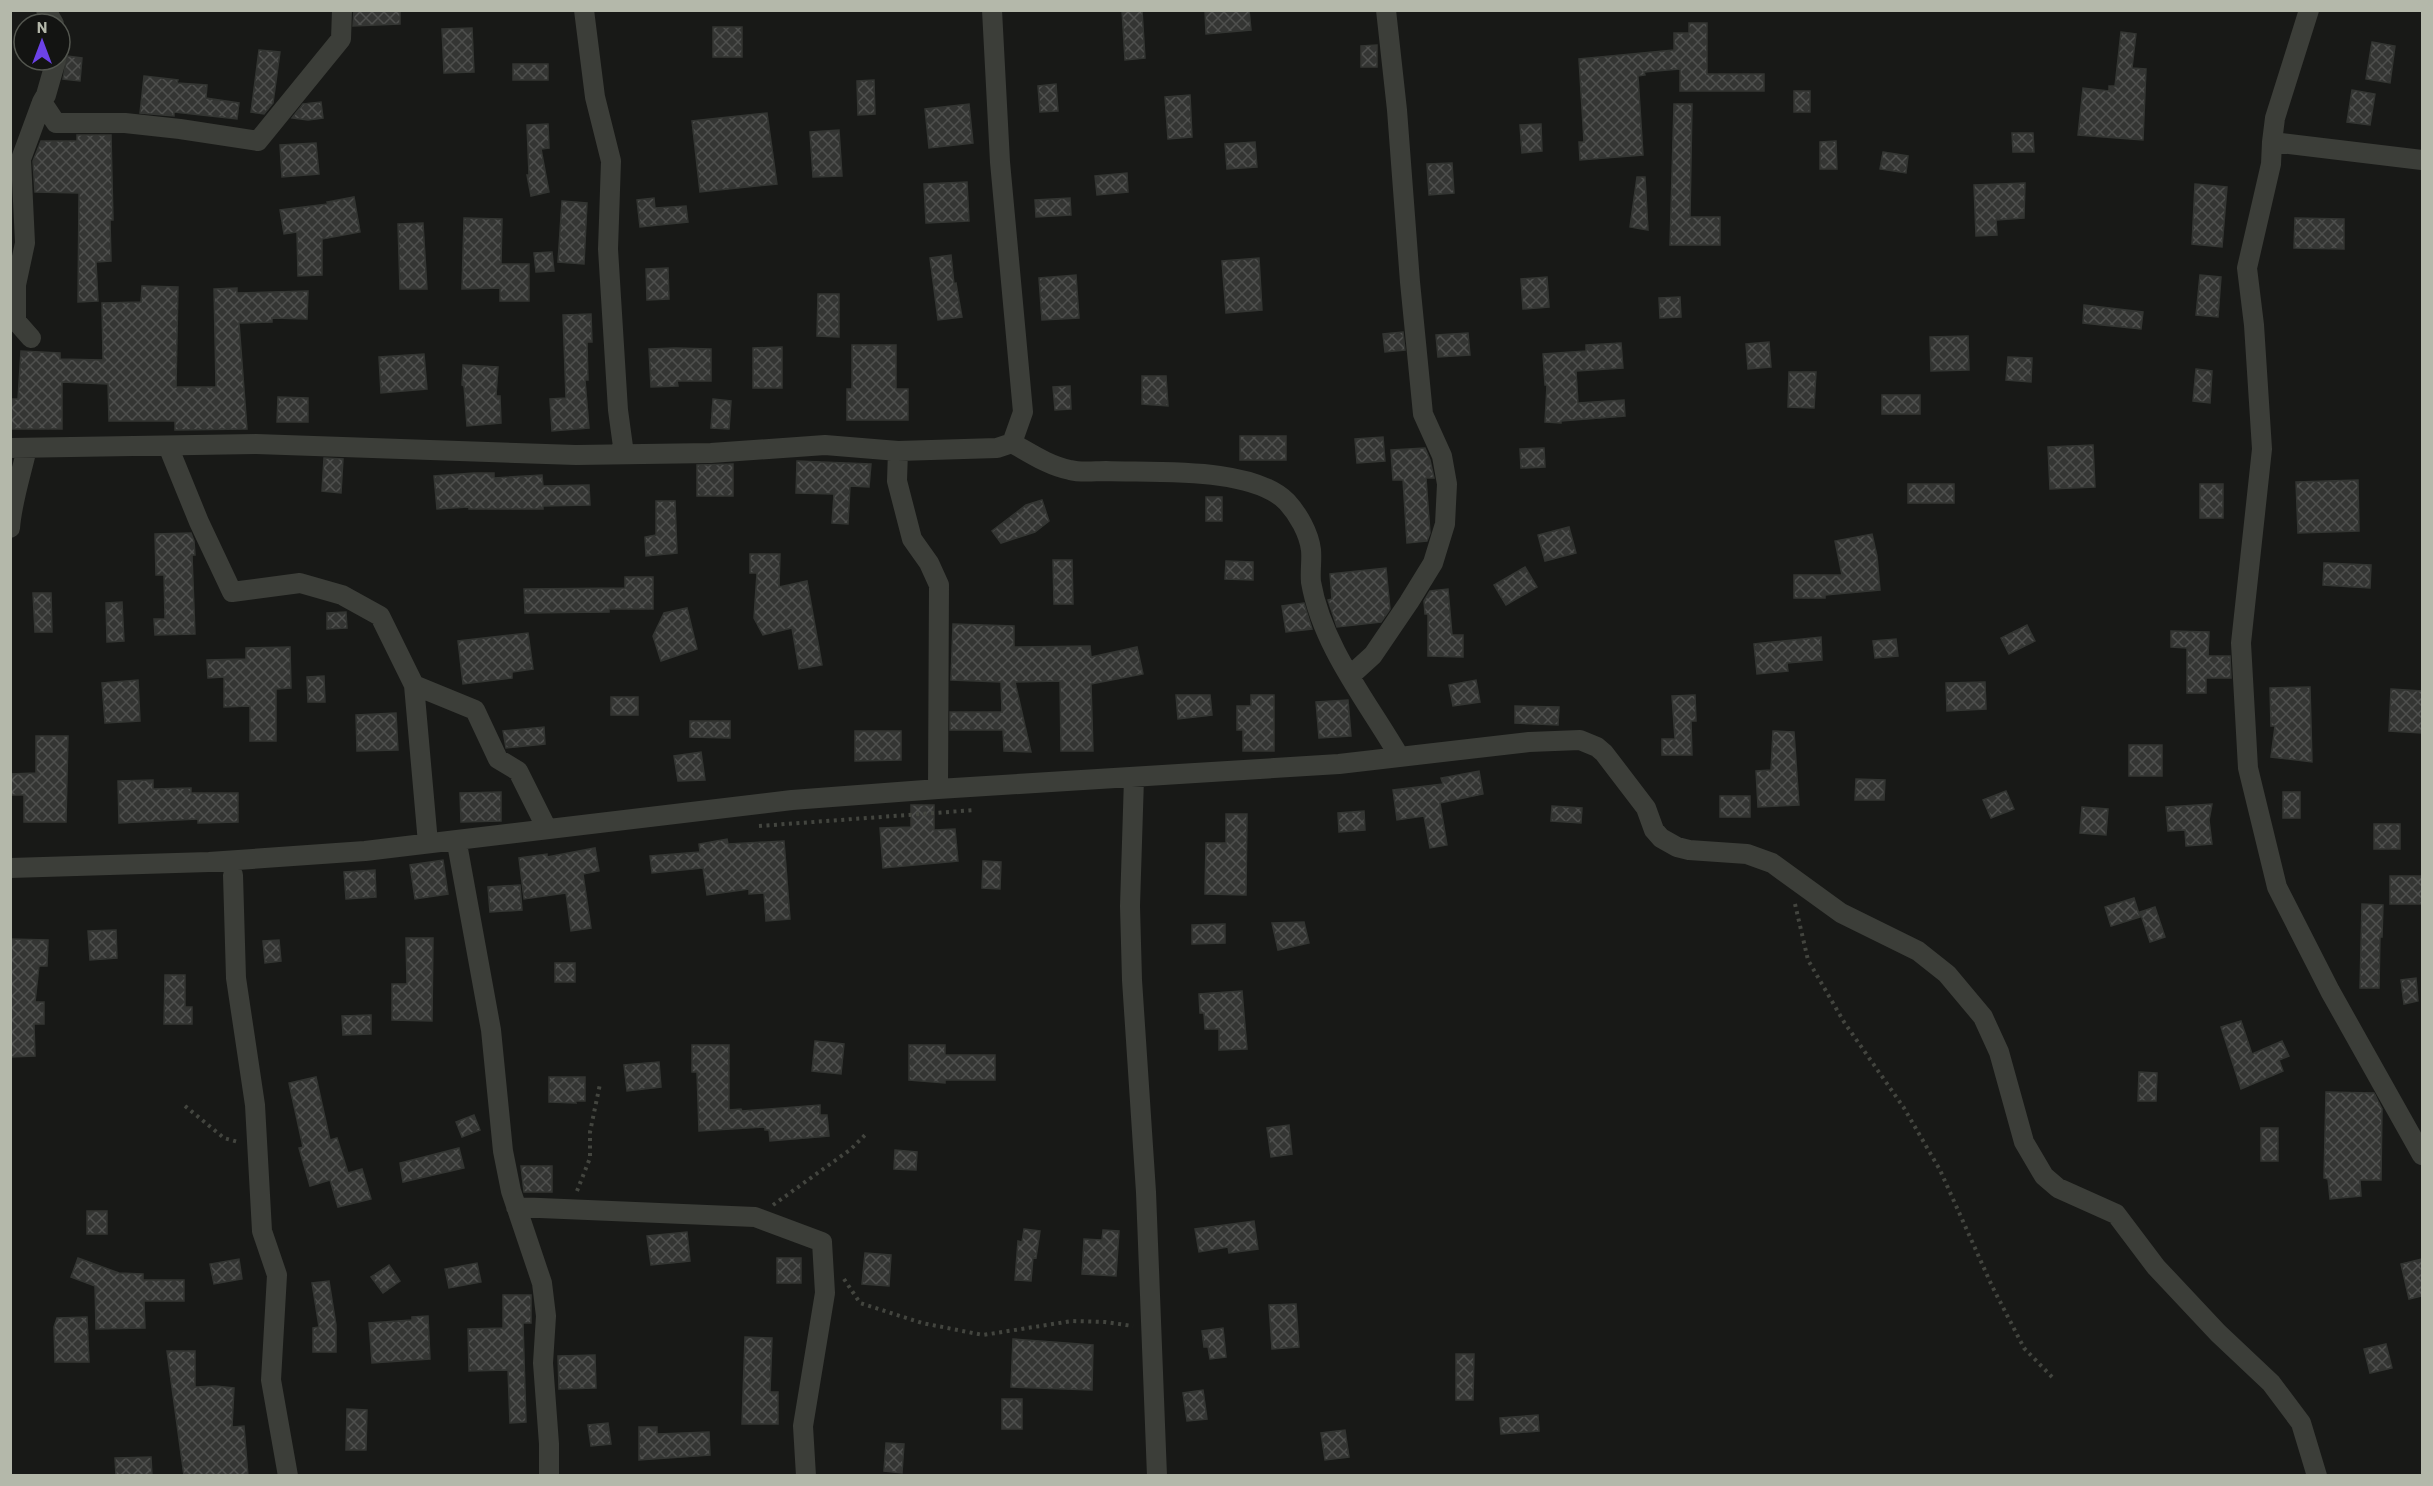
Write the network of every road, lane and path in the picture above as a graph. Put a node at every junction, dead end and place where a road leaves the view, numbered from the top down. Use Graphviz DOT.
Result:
graph roads {
  1 [pos="342,10"];
  2 [pos="584,10"];
  3 [pos="992,10"];
  4 [pos="1386,10"];
  5 [pos="2309,10"];
  6 [pos="53,72"];
  7 [pos="42,102"];
  8 [pos="2272,142"];
  9 [pos="2422,160"];
  10 [pos="13,284"];
  11 [pos="31,338"];
  12 [pos="1012,443"];
  13 [pos="168,446"];
  14 [pos="19,448"];
  15 [pos="898,451"];
  16 [pos="624,454"];
  17 [pos="10,528"];
  18 [pos="1350,676"];
  19 [pos="414,685"];
  20 [pos="1400,756"];
  21 [pos="1134,778"];
  22 [pos="938,789"];
  23 [pos="547,829"];
  24 [pos="428,843"];
  25 [pos="458,849"];
  26 [pos="10,868"];
  27 [pos="233,875"];
  28 [pos="1790,877"];
  29 [pos="600,1084"];
  30 [pos="185,1106"];
  31 [pos="867,1133"];
  32 [pos="256,1148"];
  33 [pos="2422,1155"];
  34 [pos="516,1207"];
  35 [pos="571,1208"];
  36 [pos="755,1217"];
  37 [pos="839,1273"];
  38 [pos="1152,1329"];
  39 [pos="2052,1377"];
  40 [pos="288,1476"];
  41 [pos="549,1476"];
  42 [pos="806,1476"];
  43 [pos="1157,1476"];
  44 [pos="2318,1476"];
  1 -- 7 [label="street"];
  2 -- 16 [label="street"];
  3 -- 12 [label="street"];
  4 -- 18 [label="street"];
  5 -- 8 [label="street"];
  6 -- 7 [label="street"];
  7 -- 10 [label="street"];
  8 -- 9 [label="street"];
  8 -- 33 [label="street"];
  10 -- 11 [label="street"];
  12 -- 15 [label="street"];
  12 -- 18 [label="street"];
  13 -- 14 [label="street"];
  13 -- 16 [label="street"];
  13 -- 19 [label="street"];
  14 -- 17 [label="street"];
  15 -- 16 [label="street"];
  15 -- 22 [label="street"];
  18 -- 20 [label="street"];
  19 -- 23 [label="street"];
  19 -- 24 [label="street"];
  20 -- 21 [label="street"];
  20 -- 28 [label="street"];
  21 -- 22 [label="street"];
  21 -- 38 [label="street"];
  22 -- 23 [label="street"];
  23 -- 24 [label="street"];
  24 -- 26 [label="street"];
  25 -- 34 [label="street"];
  27 -- 32 [label="street"];
  28 -- 39 [label="path"];
  28 -- 44 [label="street"];
  29 -- 35 [label="path"];
  30 -- 32 [label="path"];
  31 -- 36 [label="path"];
  32 -- 40 [label="street"];
  34 -- 35 [label="street"];
  34 -- 41 [label="street"];
  35 -- 36 [label="street"];
  36 -- 42 [label="street"];
  37 -- 38 [label="path"];
  38 -- 43 [label="street"];
}
